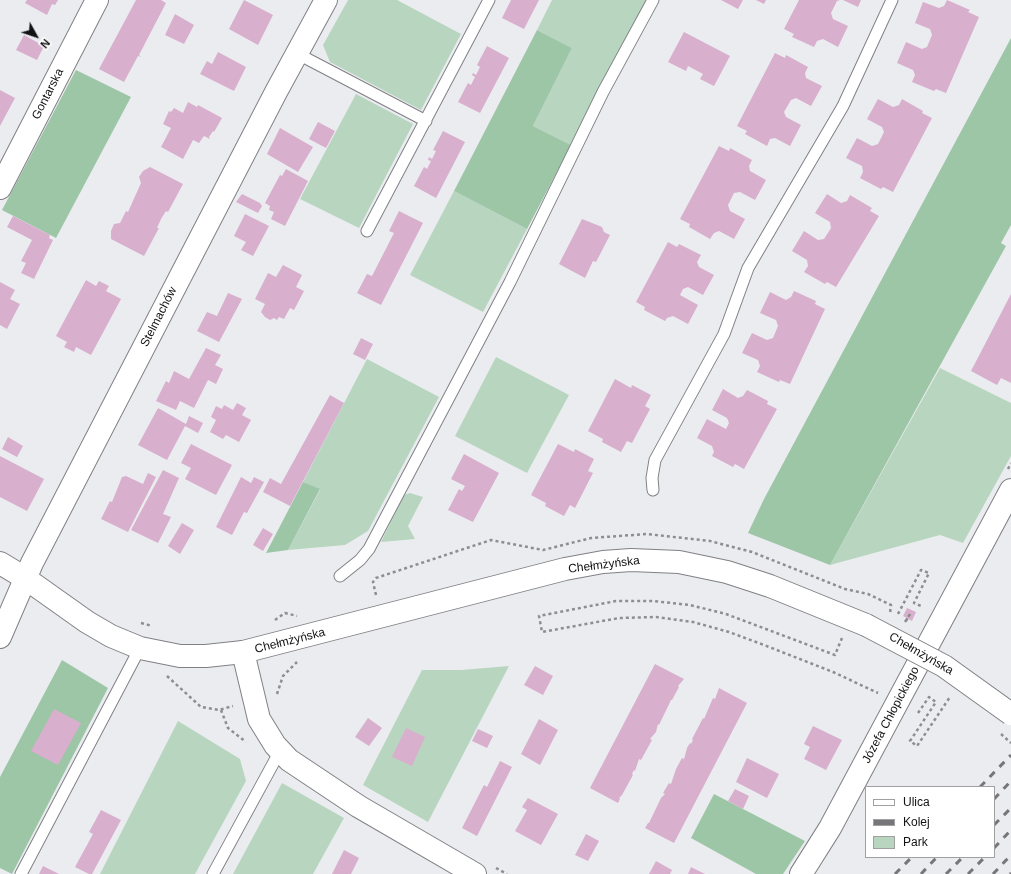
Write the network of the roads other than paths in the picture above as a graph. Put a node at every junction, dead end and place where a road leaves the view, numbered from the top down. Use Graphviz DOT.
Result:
graph roads {
  1 [pos="96,0"];
  2 [pos="326,0"];
  3 [pos="489,0"];
  4 [pos="653,0"];
  5 [pos="892,0"];
  6 [pos="296,53"];
  7 [pos="426,121"];
  8 [pos="0,188"];
  9 [pos="367,232"];
  10 [pos="653,490"];
  11 [pos="1011,490"];
  12 [pos="0,563"];
  13 [pos="340,576"];
  14 [pos="25,578"];
  15 [pos="0,637"];
  16 [pos="140,648"];
  17 [pos="243,652"];
  18 [pos="1011,714"];
  19 [pos="280,751"];
  20 [pos="22,874"];
  21 [pos="213,874"];
  22 [pos="475,874"];
  23 [pos="801,874"];
  1 -- 8 [label="street, Gontarska"];
  2 -- 6 [label="street, Stelmachów"];
  3 -- 7 [label="lane"];
  4 -- 13 [label="lane"];
  5 -- 10 [label="lane"];
  6 -- 7 [label="lane"];
  6 -- 14 [label="street, Stelmachów"];
  7 -- 9 [label="lane"];
  11 -- 23 [label="street, Józefa Chłopickiego"];
  12 -- 14 [label="street, Chełmżyńska"];
  14 -- 15 [label="street, Stelmachów"];
  14 -- 16 [label="street, Chełmżyńska"];
  16 -- 17 [label="street, Chełmżyńska"];
  16 -- 20 [label="lane"];
  17 -- 18 [label="street, Chełmżyńska, bridge"];
  17 -- 19 [label="street, Chełmżyńska"];
  19 -- 21 [label="lane"];
  19 -- 22 [label="street, Chełmżyńska"];
}
